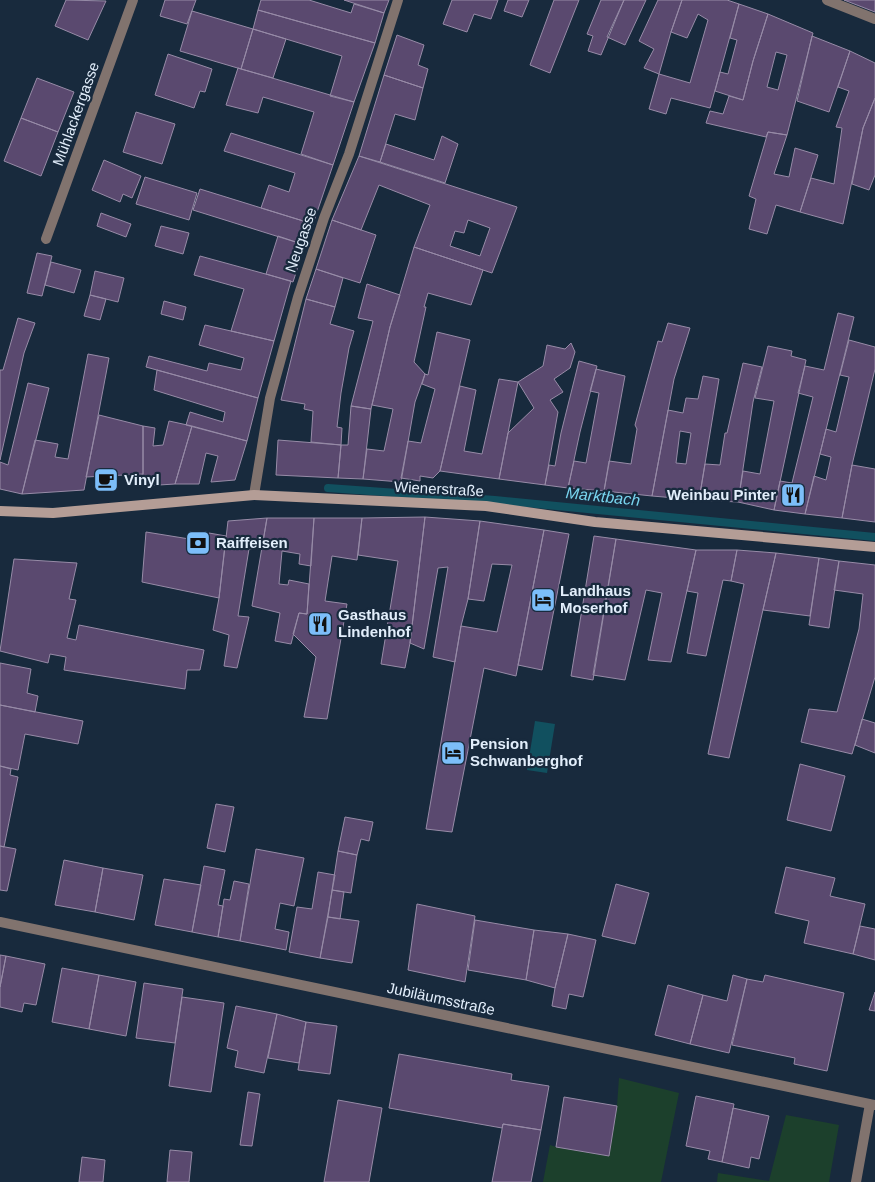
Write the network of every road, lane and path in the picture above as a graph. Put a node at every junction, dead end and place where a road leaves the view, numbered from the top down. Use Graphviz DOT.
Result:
graph roads {
  1 [pos="133,0"];
  2 [pos="398,0"];
  3 [pos="827,0"];
  4 [pos="875,20"];
  5 [pos="46,238"];
  6 [pos="254,496"];
  7 [pos="0,511"];
  8 [pos="875,547"];
  9 [pos="0,922"];
  10 [pos="873,1105"];
  11 [pos="856,1182"];
  1 -- 5 [label="street, Mühlackergasse"];
  2 -- 6 [label="street, Neugasse"];
  3 -- 4 [label="street"];
  6 -- 7 [label="street, Wienerstraße"];
  6 -- 8 [label="street, Wienerstraße"];
  9 -- 10 [label="street, Jubiläumsstraße"];
  10 -- 11 [label="street"];
}
